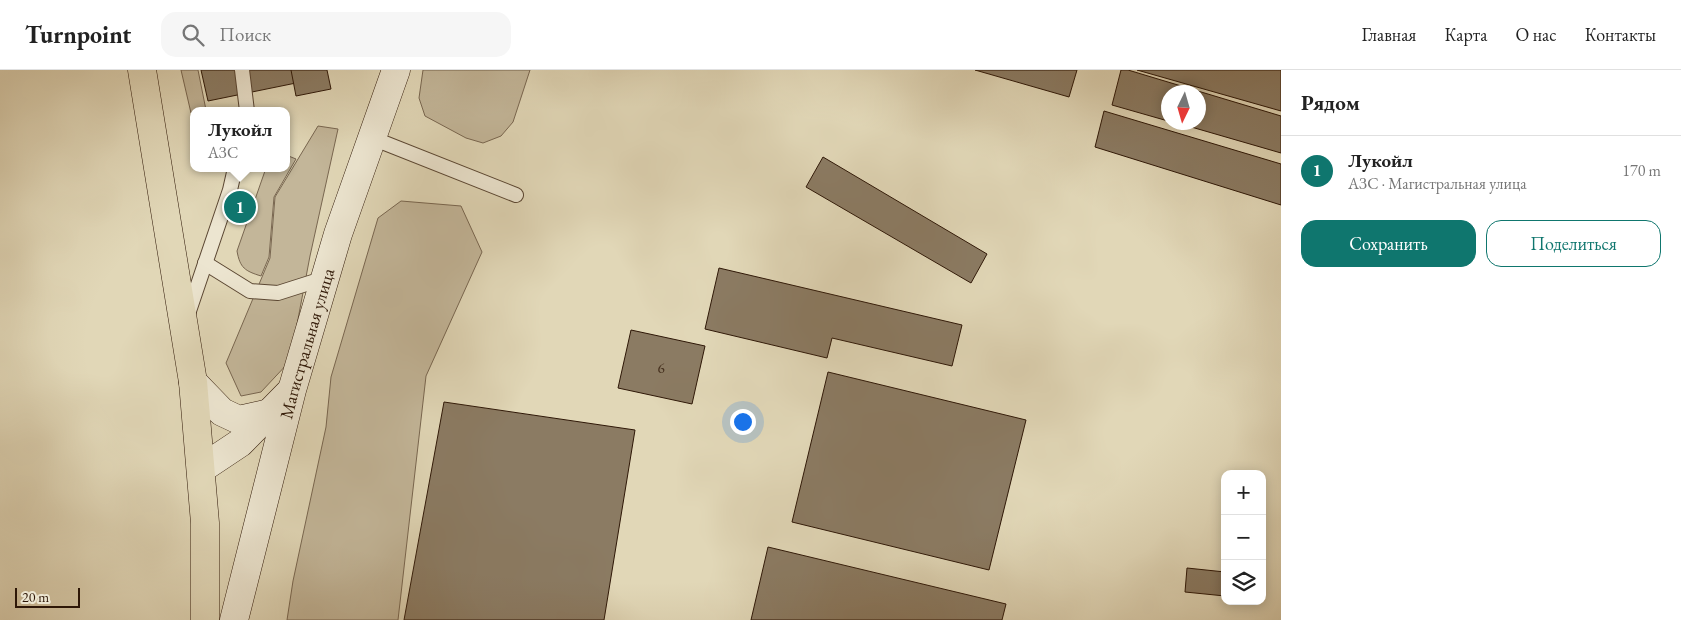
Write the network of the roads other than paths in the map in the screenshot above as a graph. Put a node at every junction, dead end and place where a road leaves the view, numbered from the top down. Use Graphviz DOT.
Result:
graph roads {
  1 [pos="142,70"];
  2 [pos="242,70"];
  3 [pos="396,70"];
  4 [pos="247,107"];
  5 [pos="372,138"];
  6 [pos="234,172"];
  7 [pos="516,195"];
  8 [pos="205,263"];
  9 [pos="325,278"];
  10 [pos="184,325"];
  11 [pos="194,382"];
  12 [pos="292,390"];
  13 [pos="270,412"];
  14 [pos="201,469"];
  15 [pos="205,620"];
  16 [pos="234,620"];
  1 -- 10 [label="main road"];
  2 -- 4 [label="lane"];
  3 -- 5 [label="street, Магистральная улица"];
  5 -- 7 [label="lane"];
  5 -- 9 [label="street, Магистральная улица"];
  6 -- 8 [label="lane"];
  8 -- 9 [label="lane"];
  8 -- 10 [label="lane"];
  9 -- 12 [label="street, Магистральная улица"];
  10 -- 11 [label="main road"];
  11 -- 13 [label="street"];
  11 -- 14 [label="main road"];
  12 -- 13 [label="street"];
  12 -- 16 [label="street, Магистральная улица"];
  13 -- 14 [label="street"];
  14 -- 15 [label="main road"];
}
